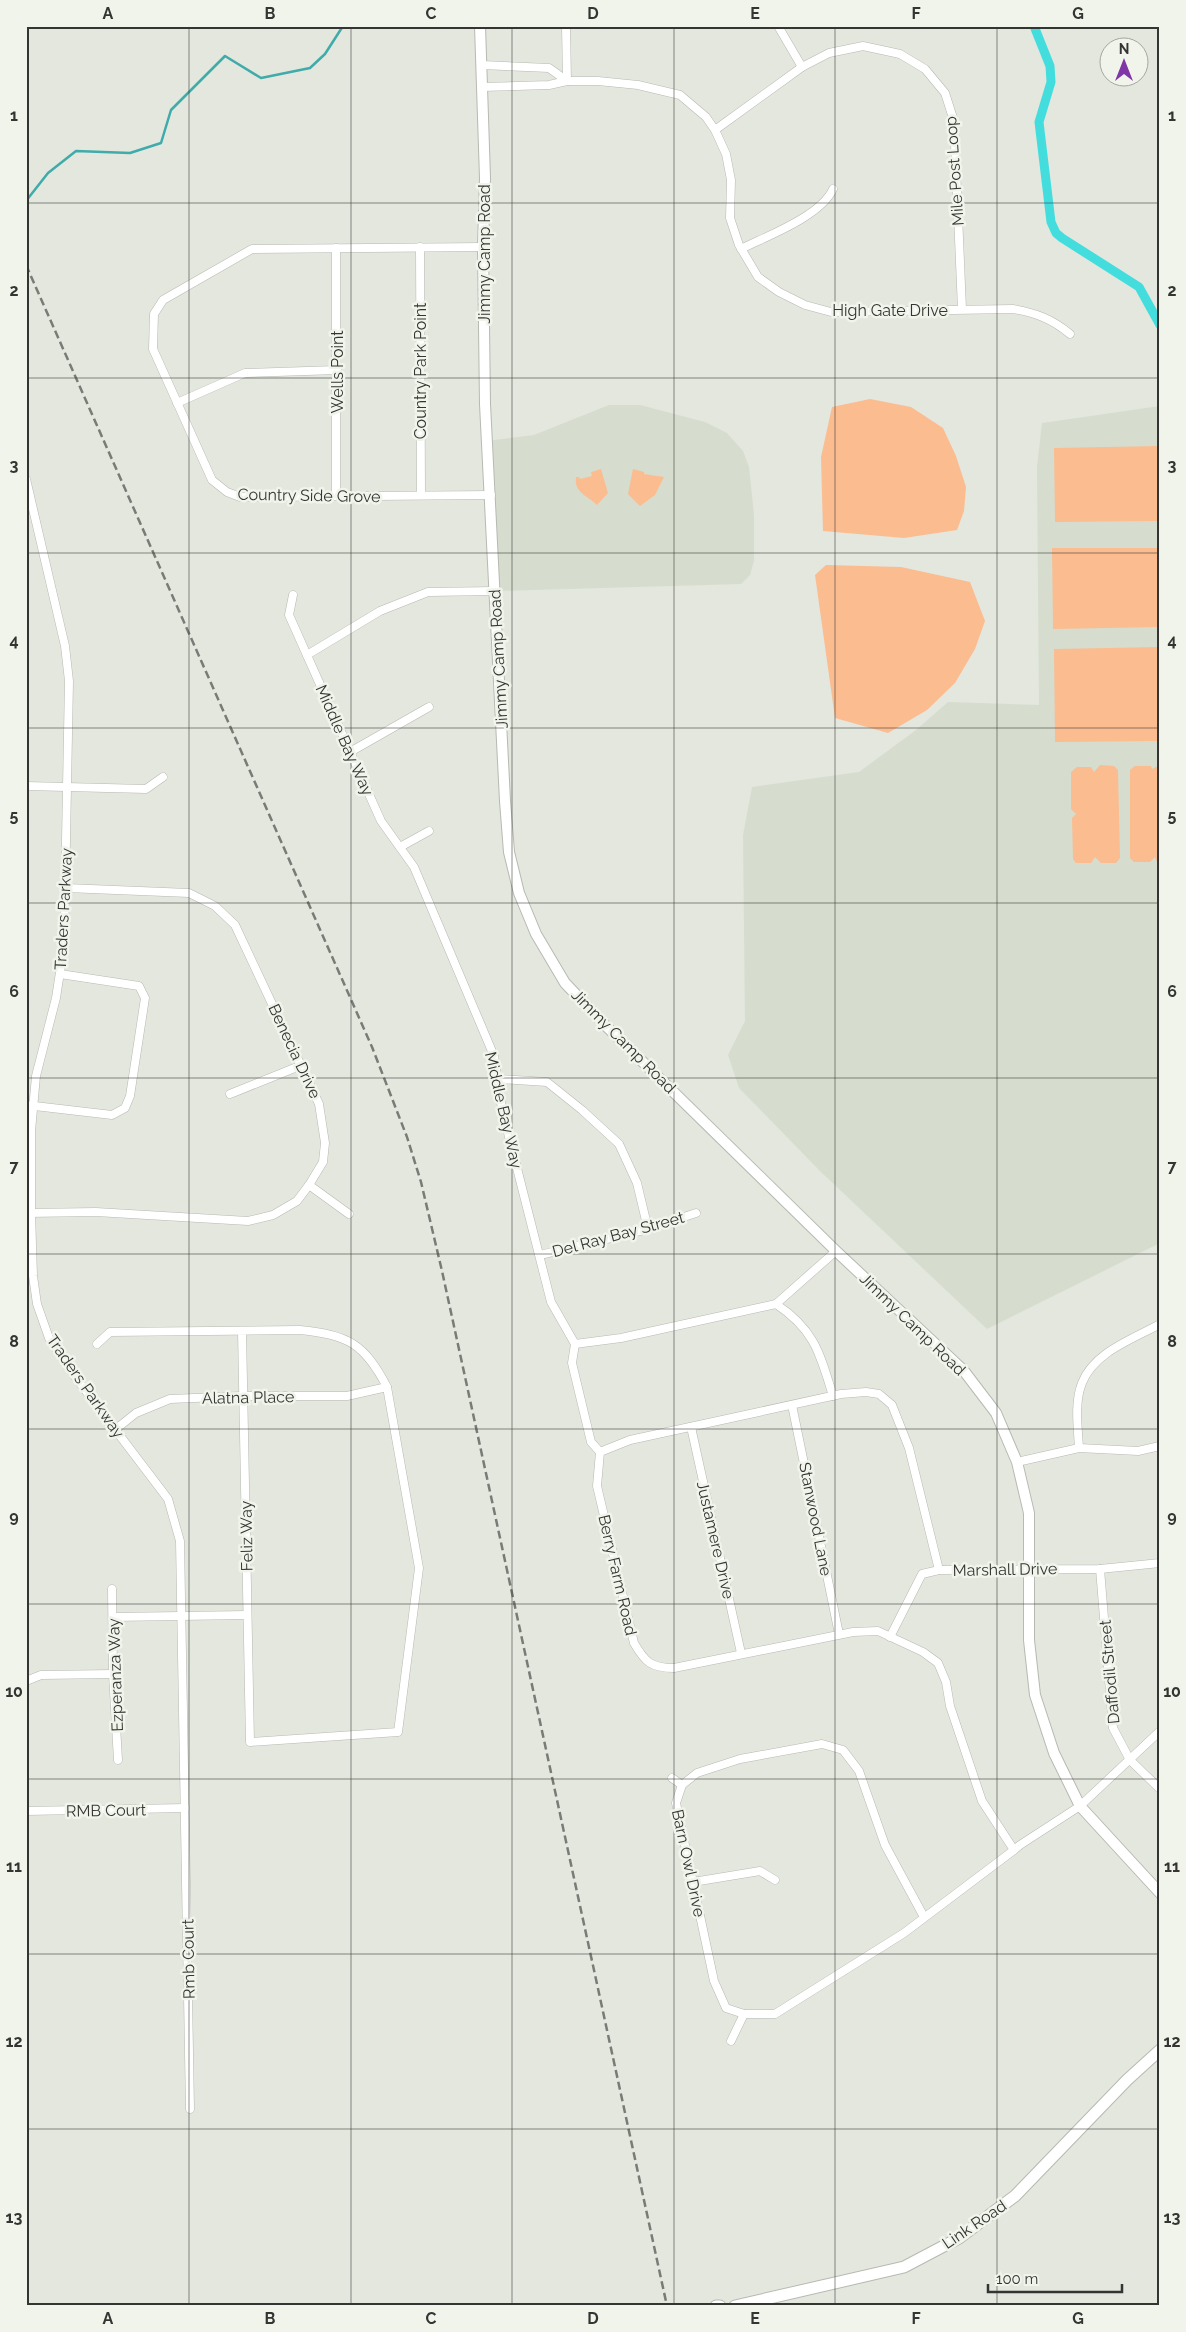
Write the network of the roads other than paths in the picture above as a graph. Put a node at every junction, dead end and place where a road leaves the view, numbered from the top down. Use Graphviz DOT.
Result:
graph roads {
  1 [pos="480,26"];
  2 [pos="566,26"];
  3 [pos="778,26"];
  4 [pos="482,65"];
  5 [pos="802,67"];
  6 [pos="567,81"];
  7 [pos="482,87"];
  8 [pos="715,130"];
  9 [pos="833,189"];
  10 [pos="420,247"];
  11 [pos="483,247"];
  12 [pos="336,248"];
  13 [pos="741,249"];
  14 [pos="962,309"];
  15 [pos="1070,334"];
  16 [pos="337,370"];
  17 [pos="177,402"];
  18 [pos="26,479"];
  19 [pos="490,494"];
  20 [pos="421,495"];
  21 [pos="336,496"];
  22 [pos="495,591"];
  23 [pos="293,595"];
  24 [pos="307,655"];
  25 [pos="428,707"];
  26 [pos="350,752"];
  27 [pos="163,777"];
  28 [pos="26,786"];
  29 [pos="67,787"];
  30 [pos="430,831"];
  31 [pos="400,847"];
  32 [pos="66,888"];
  33 [pos="60,974"];
  34 [pos="302,1065"];
  35 [pos="498,1078"];
  36 [pos="230,1094"];
  37 [pos="30,1106"];
  38 [pos="309,1185"];
  39 [pos="29,1213"];
  40 [pos="696,1213"];
  41 [pos="348,1214"];
  42 [pos="648,1229"];
  43 [pos="836,1251"];
  44 [pos="540,1255"];
  45 [pos="776,1304"];
  46 [pos="1160,1324"];
  47 [pos="242,1331"];
  48 [pos="97,1344"];
  49 [pos="575,1344"];
  50 [pos="387,1387"];
  51 [pos="243,1396"];
  52 [pos="833,1396"];
  53 [pos="792,1404"];
  54 [pos="691,1427"];
  55 [pos="116,1429"];
  56 [pos="1160,1446"];
  57 [pos="1079,1448"];
  58 [pos="600,1452"];
  59 [pos="1017,1462"];
  60 [pos="1160,1563"];
  61 [pos="1029,1568"];
  62 [pos="1100,1569"];
  63 [pos="939,1570"];
  64 [pos="112,1589"];
  65 [pos="182,1614"];
  66 [pos="247,1615"];
  67 [pos="113,1617"];
  68 [pos="839,1634"];
  69 [pos="890,1637"];
  70 [pos="741,1653"];
  71 [pos="113,1674"];
  72 [pos="26,1681"];
  73 [pos="1160,1731"];
  74 [pos="118,1760"];
  75 [pos="1130,1760"];
  76 [pos="672,1778"];
  77 [pos="682,1785"];
  78 [pos="1160,1789"];
  79 [pos="1080,1806"];
  80 [pos="185,1808"];
  81 [pos="26,1811"];
  82 [pos="1014,1850"];
  83 [pos="775,1880"];
  84 [pos="693,1882"];
  85 [pos="1160,1893"];
  86 [pos="924,1918"];
  87 [pos="744,2014"];
  88 [pos="731,2041"];
  89 [pos="1160,2050"];
  90 [pos="190,2109"];
  91 [pos="735,2306"];
  1 -- 4 [label="street, Jimmy Camp Road"];
  2 -- 6 [label="street"];
  3 -- 5 [label="street"];
  4 -- 6 [label="street"];
  4 -- 7 [label="street, Jimmy Camp Road"];
  5 -- 8 [label="street, Mile Post Loop"];
  5 -- 14 [label="street, Mile Post Loop"];
  6 -- 7 [label="street, High Gate Drive"];
  6 -- 8 [label="street, High Gate Drive"];
  7 -- 11 [label="street, Jimmy Camp Road"];
  8 -- 13 [label="street, High Gate Drive"];
  9 -- 13 [label="street"];
  10 -- 11 [label="street, Country Side Grove"];
  10 -- 12 [label="street, Country Side Grove"];
  10 -- 20 [label="street, Country Park Point"];
  11 -- 19 [label="street, Jimmy Camp Road"];
  12 -- 16 [label="street, Wells Point"];
  12 -- 17 [label="street, Country Side Grove"];
  13 -- 14 [label="street, High Gate Drive"];
  14 -- 15 [label="street, High Gate Drive"];
  16 -- 17 [label="street"];
  16 -- 21 [label="street, Wells Point"];
  17 -- 21 [label="street, Country Side Grove"];
  18 -- 29 [label="street, Traders Parkway"];
  19 -- 20 [label="street, Country Side Grove"];
  19 -- 22 [label="street, Jimmy Camp Road"];
  20 -- 21 [label="street, Country Side Grove"];
  22 -- 24 [label="street"];
  22 -- 43 [label="street, Jimmy Camp Road"];
  23 -- 24 [label="street, Middle Bay Way"];
  24 -- 26 [label="street, Middle Bay Way"];
  25 -- 26 [label="street"];
  26 -- 31 [label="street, Middle Bay Way"];
  27 -- 29 [label="street"];
  28 -- 29 [label="street"];
  29 -- 32 [label="street, Traders Parkway"];
  30 -- 31 [label="street"];
  31 -- 35 [label="street, Middle Bay Way"];
  32 -- 33 [label="street, Traders Parkway"];
  32 -- 34 [label="street, Benecia Drive"];
  33 -- 37 [label="street, Traders Parkway"];
  33 -- 37 [label="street"];
  34 -- 36 [label="street"];
  34 -- 38 [label="street, Benecia Drive"];
  35 -- 42 [label="street"];
  35 -- 44 [label="street, Middle Bay Way"];
  37 -- 39 [label="street, Traders Parkway"];
  38 -- 39 [label="street, Benecia Drive"];
  38 -- 41 [label="street"];
  39 -- 55 [label="street, Traders Parkway"];
  40 -- 42 [label="street, Del Ray Bay Street"];
  42 -- 44 [label="street, Del Ray Bay Street"];
  43 -- 45 [label="street"];
  43 -- 59 [label="street, Jimmy Camp Road"];
  44 -- 49 [label="street, Middle Bay Way"];
  45 -- 49 [label="street"];
  45 -- 52 [label="street"];
  46 -- 57 [label="street"];
  47 -- 48 [label="street"];
  47 -- 50 [label="street"];
  47 -- 51 [label="street, Feliz Way"];
  49 -- 58 [label="street"];
  50 -- 51 [label="street, Alatna Place"];
  50 -- 66 [label="street, Feliz Way"];
  51 -- 55 [label="street, Alatna Place"];
  51 -- 66 [label="street, Feliz Way"];
  52 -- 53 [label="street"];
  52 -- 63 [label="street"];
  53 -- 54 [label="street"];
  53 -- 68 [label="street, Stanwood Lane"];
  54 -- 58 [label="street"];
  54 -- 70 [label="street, Justamere Drive"];
  55 -- 65 [label="street, Traders Parkway"];
  56 -- 57 [label="street"];
  57 -- 59 [label="street"];
  58 -- 70 [label="street, Berry Farm Road"];
  59 -- 61 [label="street, Jimmy Camp Road"];
  60 -- 62 [label="street, Marshall Drive"];
  61 -- 62 [label="street, Marshall Drive"];
  61 -- 63 [label="street, Marshall Drive"];
  61 -- 79 [label="street, Jimmy Camp Road"];
  62 -- 75 [label="street, Daffodil Street"];
  63 -- 69 [label="street, Marshall Drive"];
  64 -- 67 [label="street, Ezperanza Way"];
  65 -- 66 [label="street"];
  65 -- 67 [label="street"];
  65 -- 80 [label="street, Traders Parkway"];
  67 -- 71 [label="street, Ezperanza Way"];
  68 -- 69 [label="street, Berry Farm Road"];
  68 -- 70 [label="street, Berry Farm Road"];
  69 -- 82 [label="street, Berry Farm Road"];
  71 -- 72 [label="street"];
  71 -- 74 [label="street, Ezperanza Way"];
  73 -- 75 [label="street, Barn Owl Drive"];
  75 -- 78 [label="street, Daffodil Street"];
  75 -- 79 [label="street, Barn Owl Drive"];
  76 -- 77 [label="street"];
  77 -- 84 [label="street, Barn Owl Drive"];
  77 -- 86 [label="street, Barn Owl Drive"];
  79 -- 82 [label="street, Barn Owl Drive"];
  79 -- 85 [label="street, Jimmy Camp Road"];
  80 -- 81 [label="street, RMB Court"];
  80 -- 90 [label="street, Rmb Court"];
  82 -- 86 [label="street, Barn Owl Drive"];
  83 -- 84 [label="street"];
  84 -- 87 [label="street, Barn Owl Drive"];
  86 -- 87 [label="street, Barn Owl Drive"];
  87 -- 88 [label="street"];
  89 -- 91 [label="main road, Link Road"];
}
